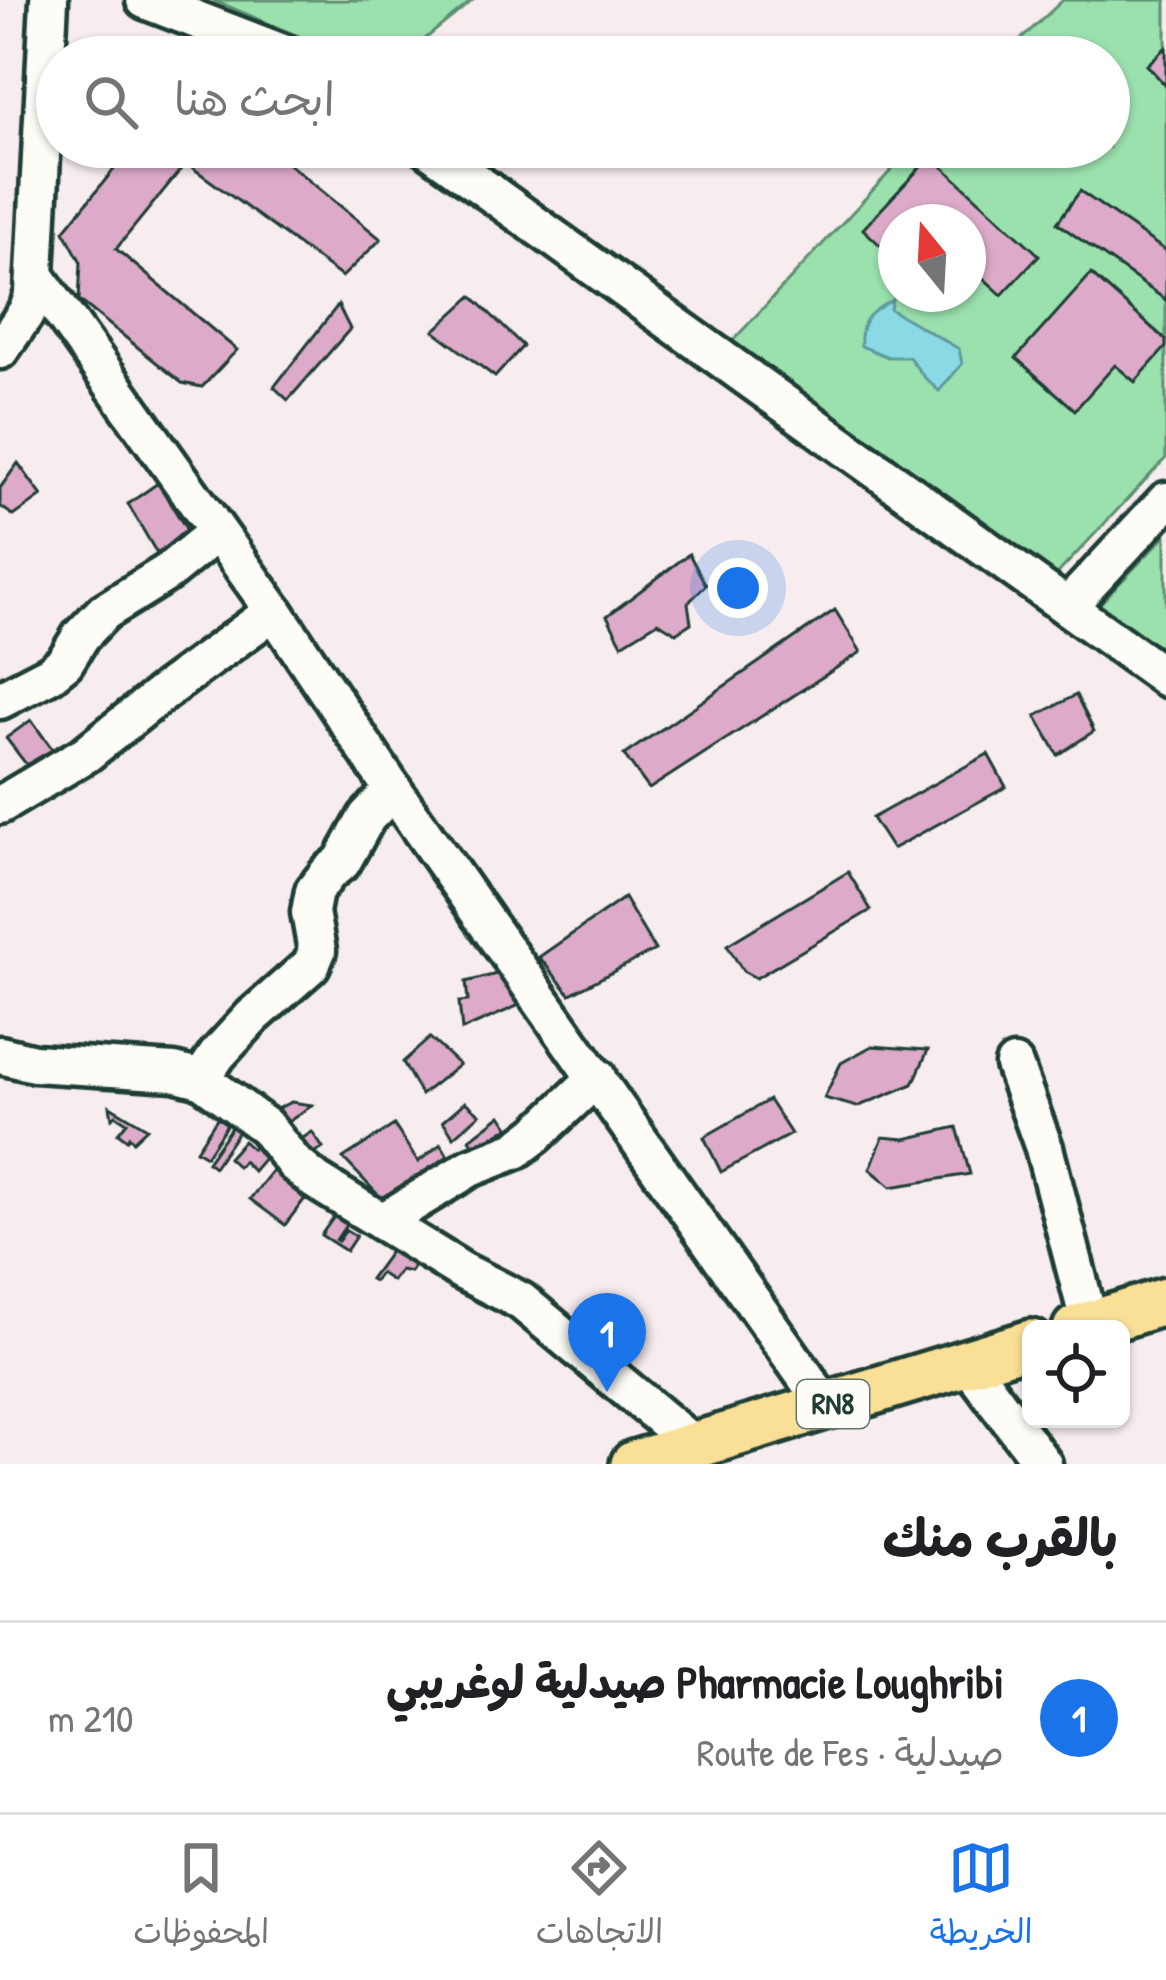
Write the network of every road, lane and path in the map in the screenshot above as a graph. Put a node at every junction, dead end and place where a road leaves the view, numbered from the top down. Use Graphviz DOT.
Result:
graph roads {
  1 [pos="49,0"];
  2 [pos="145,0"];
  3 [pos="47,36"];
  4 [pos="238,36"];
  5 [pos="40,168"];
  6 [pos="456,168"];
  7 [pos="35,275"];
  8 [pos="0,350"];
  9 [pos="1166,501"];
  10 [pos="217,532"];
  11 [pos="1068,606"];
  12 [pos="274,611"];
  13 [pos="1166,678"];
  14 [pos="0,700"];
  15 [pos="393,790"];
  16 [pos="0,806"];
  17 [pos="0,1055"];
  18 [pos="1014,1065"];
  19 [pos="597,1077"];
  20 [pos="202,1079"];
  21 [pos="382,1222"];
  22 [pos="1166,1301"];
  23 [pos="1081,1320"];
  24 [pos="1105,1320"];
  25 [pos="1022,1345"];
  26 [pos="967,1362"];
  27 [pos="826,1406"];
  28 [pos="719,1448"];
  29 [pos="634,1464"];
  30 [pos="1043,1464"];
  1 -- 3 [label="street"];
  2 -- 4 [label="street"];
  5 -- 7 [label="street"];
  6 -- 11 [label="street"];
  7 -- 8 [label="street"];
  7 -- 10 [label="street"];
  9 -- 11 [label="street"];
  10 -- 12 [label="street"];
  10 -- 14 [label="street"];
  11 -- 13 [label="street"];
  12 -- 15 [label="street"];
  12 -- 16 [label="street"];
  15 -- 19 [label="street"];
  15 -- 20 [label="street"];
  17 -- 20 [label="street"];
  18 -- 23 [label="street"];
  19 -- 21 [label="street"];
  19 -- 27 [label="street"];
  20 -- 21 [label="street"];
  21 -- 28 [label="street"];
  22 -- 24 [label="main road"];
  25 -- 26 [label="main road, RN8"];
  26 -- 27 [label="main road, RN8"];
  26 -- 30 [label="street"];
  27 -- 28 [label="main road, RN8"];
  28 -- 29 [label="main road, RN8"];
}
